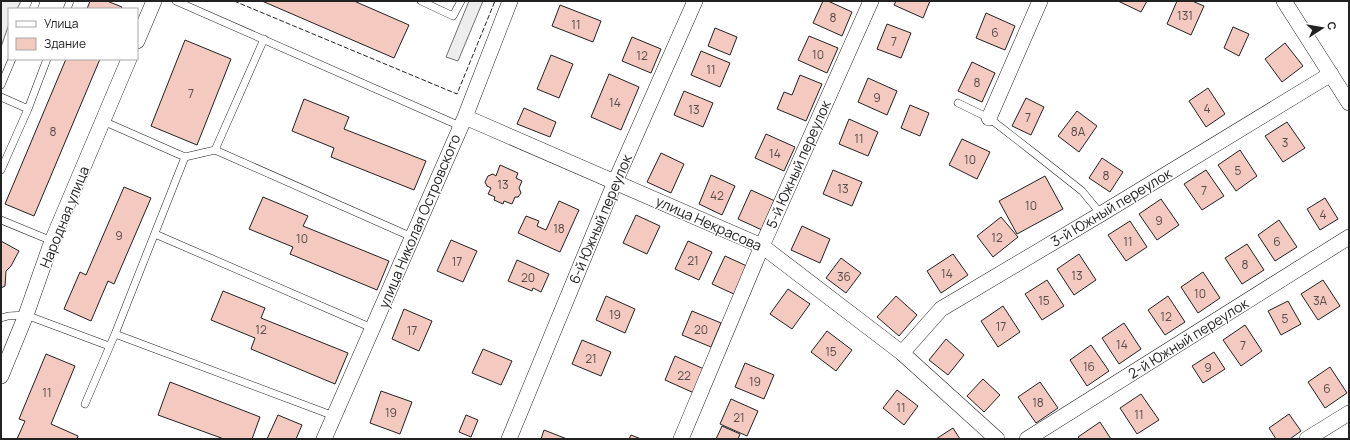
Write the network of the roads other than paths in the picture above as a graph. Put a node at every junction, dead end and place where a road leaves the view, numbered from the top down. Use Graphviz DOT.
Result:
graph roads {
  1 [pos="154,1"];
  2 [pos="176,1"];
  3 [pos="421,1"];
  4 [pos="461,1"];
  5 [pos="510,1"];
  6 [pos="695,1"];
  7 [pos="871,1"];
  8 [pos="1040,1"];
  9 [pos="1284,1"];
  10 [pos="1293,1"];
  11 [pos="1295,18"];
  12 [pos="138,38"];
  13 [pos="264,39"];
  14 [pos="12,60"];
  15 [pos="48,60"];
  16 [pos="129,60"];
  17 [pos="1330,74"];
  18 [pos="1,85"];
  19 [pos="1,97"];
  20 [pos="958,103"];
  21 [pos="1349,103"];
  22 [pos="28,109"];
  23 [pos="990,118"];
  24 [pos="104,121"];
  25 [pos="462,121"];
  26 [pos="215,150"];
  27 [pos="186,157"];
  28 [pos="1,170"];
  29 [pos="615,182"];
  30 [pos="1101,214"];
  31 [pos="1,220"];
  32 [pos="155,234"];
  33 [pos="412,237"];
  34 [pos="1349,237"];
  35 [pos="52,241"];
  36 [pos="762,246"];
  37 [pos="26,315"];
  38 [pos="1,318"];
  39 [pos="372,328"];
  40 [pos="114,334"];
  41 [pos="109,346"];
  42 [pos="902,353"];
  43 [pos="1,376"];
  44 [pos="85,404"];
  45 [pos="1349,413"];
  46 [pos="334,416"];
  47 [pos="324,439"];
  48 [pos="509,439"];
  49 [pos="681,439"];
  50 [pos="996,439"];
  51 [pos="1027,439"];
  52 [pos="1307,439"];
  1 -- 12 [label="street"];
  2 -- 13 [label="lane"];
  3 -- 4 [label="lane"];
  5 -- 25 [label="street, улица Николая Островского"];
  6 -- 29 [label="street, 6-й Южный переулок"];
  7 -- 36 [label="street, 5-й Южный переулок"];
  8 -- 23 [label="street"];
  9 -- 11 [label="street"];
  10 -- 11 [label="street"];
  11 -- 17 [label="street"];
  13 -- 25 [label="lane"];
  13 -- 26 [label="lane"];
  14 -- 18 [label="lane"];
  15 -- 22 [label="lane"];
  16 -- 24 [label="street, Народная улица"];
  17 -- 21 [label="street"];
  17 -- 30 [label="street, 3-й Южный переулок"];
  19 -- 22 [label="lane"];
  20 -- 23 [label="lane"];
  22 -- 28 [label="lane"];
  23 -- 30 [label="lane"];
  24 -- 27 [label="lane"];
  24 -- 35 [label="street, Народная улица"];
  25 -- 29 [label="street, улица Некрасова"];
  25 -- 33 [label="street, улица Николая Островского"];
  26 -- 27 [label="lane"];
  26 -- 33 [label="lane"];
  27 -- 32 [label="lane"];
  29 -- 36 [label="street, улица Некрасова"];
  29 -- 48 [label="street, 6-й Южный переулок"];
  30 -- 42 [label="street, 3-й Южный переулок"];
  31 -- 35 [label="lane"];
  32 -- 39 [label="lane"];
  32 -- 40 [label="lane"];
  33 -- 39 [label="street, улица Николая Островского"];
  34 -- 51 [label="street, 2-й Южный переулок"];
  35 -- 37 [label="street, Народная улица"];
  36 -- 42 [label="street, улица Некрасова"];
  36 -- 49 [label="street, 5-й Южный переулок"];
  37 -- 38 [label="lane"];
  37 -- 41 [label="lane"];
  37 -- 43 [label="street, Народная улица"];
  39 -- 46 [label="street, улица Николая Островского"];
  40 -- 41 [label="lane"];
  40 -- 46 [label="lane"];
  41 -- 44 [label="lane"];
  42 -- 50 [label="street, улица Некрасова"];
  45 -- 52 [label="street"];
  46 -- 47 [label="street, улица Николая Островского"];
}
